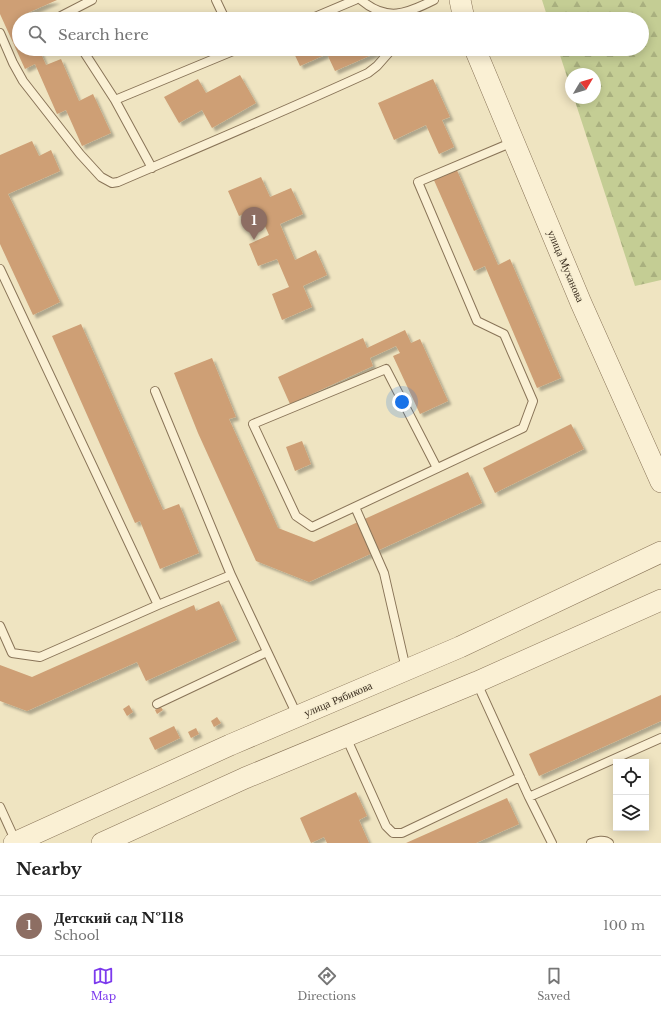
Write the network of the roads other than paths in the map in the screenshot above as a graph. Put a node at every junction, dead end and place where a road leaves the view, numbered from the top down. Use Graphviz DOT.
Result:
graph roads {
  1 [pos="92,0"];
  2 [pos="216,0"];
  3 [pos="355,0"];
  4 [pos="361,0"];
  5 [pos="434,0"];
  6 [pos="460,0"];
  7 [pos="418,8"];
  8 [pos="69,12"];
  9 [pos="222,12"];
  10 [pos="327,12"];
  11 [pos="381,12"];
  12 [pos="403,12"];
  13 [pos="417,12"];
  14 [pos="463,12"];
  15 [pos="0,33"];
  16 [pos="87,56"];
  17 [pos="221,56"];
  18 [pos="386,56"];
  19 [pos="478,56"];
  20 [pos="116,100"];
  21 [pos="514,142"];
  22 [pos="152,168"];
  23 [pos="0,269"];
  24 [pos="154,391"];
  25 [pos="437,468"];
  26 [pos="661,482"];
  27 [pos="355,507"];
  28 [pos="661,552"];
  29 [pos="231,575"];
  30 [pos="661,600"];
  31 [pos="158,605"];
  32 [pos="0,626"];
  33 [pos="267,652"];
  34 [pos="406,670"];
  35 [pos="477,682"];
  36 [pos="158,704"];
  37 [pos="297,716"];
  38 [pos="346,737"];
  39 [pos="661,738"];
  40 [pos="520,777"];
  41 [pos="529,798"];
  42 [pos="0,807"];
  43 [pos="15,842"];
  44 [pos="106,842"];
  45 [pos="552,843"];
  46 [pos="591,843"];
  47 [pos="609,843"];
  1 -- 8 [label="lane"];
  2 -- 9 [label="lane"];
  3 -- 10 [label="lane"];
  4 -- 11 [label="lane"];
  5 -- 7 [label="lane"];
  6 -- 14 [label="street"];
  7 -- 12 [label="lane"];
  7 -- 13 [label="lane"];
  15 -- 22 [label="lane"];
  16 -- 20 [label="lane"];
  17 -- 20 [label="lane"];
  18 -- 22 [label="lane"];
  19 -- 21 [label="street, улица Муханова"];
  20 -- 22 [label="lane"];
  21 -- 25 [label="lane"];
  21 -- 26 [label="street, улица Муханова"];
  23 -- 31 [label="lane"];
  24 -- 29 [label="lane"];
  25 -- 27 [label="lane"];
  25 -- 27 [label="lane"];
  27 -- 34 [label="lane"];
  28 -- 34 [label="street, улица Рябикова"];
  29 -- 31 [label="lane"];
  29 -- 33 [label="lane"];
  30 -- 35 [label="street"];
  31 -- 32 [label="lane"];
  33 -- 36 [label="lane"];
  33 -- 37 [label="lane"];
  34 -- 37 [label="street, улица Рябикова"];
  35 -- 38 [label="street"];
  35 -- 40 [label="lane"];
  37 -- 43 [label="street, улица Рябикова"];
  38 -- 40 [label="lane"];
  38 -- 44 [label="street"];
  39 -- 41 [label="lane"];
  40 -- 41 [label="lane"];
  41 -- 45 [label="lane"];
  42 -- 43 [label="lane"];
  46 -- 47 [label="lane"];
}
